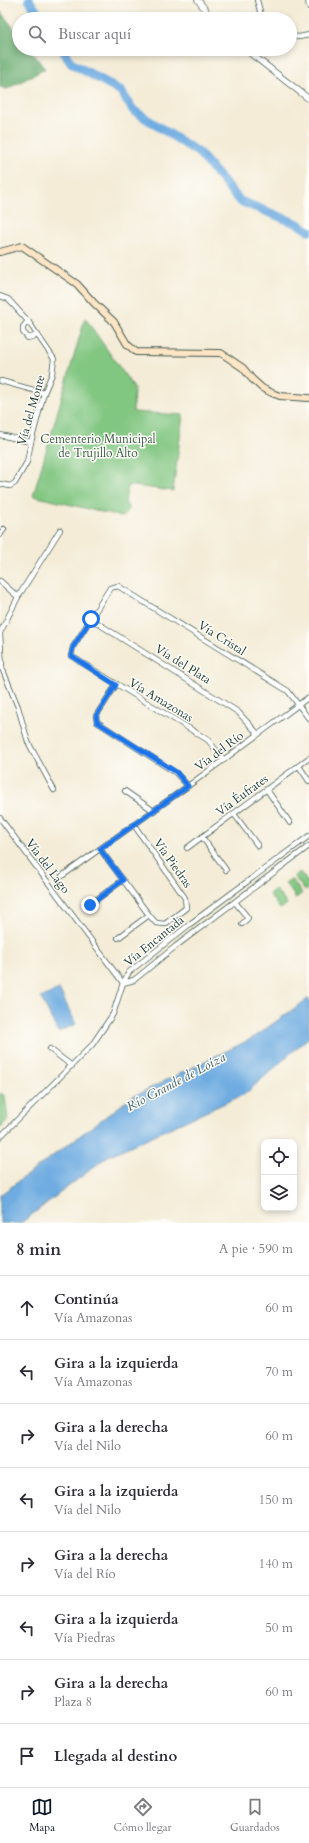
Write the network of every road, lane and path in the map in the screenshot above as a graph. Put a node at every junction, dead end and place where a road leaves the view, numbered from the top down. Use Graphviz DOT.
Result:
graph roads {
  1 [pos="198,0"];
  2 [pos="257,0"];
  3 [pos="308,0"];
  4 [pos="309,7"];
  5 [pos="207,12"];
  6 [pos="260,12"];
  7 [pos="309,35"];
  8 [pos="297,38"];
  9 [pos="255,56"];
  10 [pos="309,99"];
  11 [pos="0,252"];
  12 [pos="0,296"];
  13 [pos="28,321"];
  14 [pos="38,335"];
  15 [pos="1,381"];
  16 [pos="44,393"];
  17 [pos="309,398"];
  18 [pos="0,435"];
  19 [pos="31,442"];
  20 [pos="0,484"];
  21 [pos="4,529"];
  22 [pos="60,530"];
  23 [pos="0,535"];
  24 [pos="0,581"];
  25 [pos="114,587"];
  26 [pos="18,597"];
  27 [pos="91,619"];
  28 [pos="0,633"];
  29 [pos="116,685"];
  30 [pos="309,697"];
  31 [pos="299,704"];
  32 [pos="309,719"];
  33 [pos="258,734"];
  34 [pos="309,758"];
  35 [pos="224,760"];
  36 [pos="298,766"];
  37 [pos="309,781"];
  38 [pos="188,786"];
  39 [pos="54,790"];
  40 [pos="267,790"];
  41 [pos="125,791"];
  42 [pos="154,811"];
  43 [pos="234,814"];
  44 [pos="0,818"];
  45 [pos="290,823"];
  46 [pos="134,826"];
  47 [pos="309,836"];
  48 [pos="202,837"];
  49 [pos="258,846"];
  50 [pos="309,846"];
  51 [pos="187,848"];
  52 [pos="100,849"];
  53 [pos="226,870"];
  54 [pos="62,876"];
  55 [pos="123,880"];
  56 [pos="235,902"];
  57 [pos="90,905"];
  58 [pos="149,915"];
  59 [pos="242,924"];
  60 [pos="118,938"];
  61 [pos="123,983"];
  62 [pos="50,1049"];
  63 [pos="72,1066"];
  64 [pos="0,1137"];
  1 -- 5 [label="street"];
  2 -- 6 [label="street"];
  3 -- 4 [label="street"];
  7 -- 8 [label="street"];
  9 -- 10 [label="street"];
  11 -- 17 [label="main road"];
  12 -- 13 [label="street, Vía del Monte"];
  13 -- 14 [label="street, Vía del Monte"];
  13 -- 14 [label="street"];
  14 -- 16 [label="street, Vía del Monte"];
  15 -- 16 [label="street"];
  16 -- 19 [label="street, Vía del Monte"];
  18 -- 19 [label="street"];
  19 -- 20 [label="street, Vía del Monte"];
  21 -- 23 [label="street"];
  22 -- 26 [label="street"];
  24 -- 26 [label="street"];
  25 -- 27 [label="street, Vía Amazonas"];
  25 -- 31 [label="street, Vía Cristal"];
  26 -- 28 [label="street"];
  27 -- 29 [label="street, Vía Amazonas"];
  27 -- 33 [label="street, Vía del Plata"];
  28 -- 39 [label="street"];
  29 -- 35 [label="street, Vía Amazonas"];
  29 -- 38 [label="street"];
  30 -- 31 [label="street, Vía del Río"];
  31 -- 32 [label="street, Vía Cristal"];
  31 -- 33 [label="street, Vía del Río"];
  33 -- 35 [label="street, Vía del Río"];
  34 -- 36 [label="street, Vía Éufrates"];
  35 -- 38 [label="street, Vía del Río"];
  36 -- 37 [label="street"];
  36 -- 40 [label="street, Vía Éufrates"];
  38 -- 42 [label="street, Vía del Río"];
  40 -- 43 [label="street, Vía Éufrates"];
  40 -- 45 [label="street"];
  41 -- 42 [label="street"];
  42 -- 46 [label="street, Vía del Río"];
  43 -- 48 [label="street, Vía Éufrates"];
  43 -- 49 [label="street"];
  44 -- 61 [label="street, Vía del Lago"];
  46 -- 52 [label="street, Vía del Río"];
  46 -- 58 [label="street, Vía Piedras"];
  47 -- 61 [label="street, Vía Encantada"];
  48 -- 51 [label="street, Vía Éufrates"];
  48 -- 53 [label="street"];
  50 -- 56 [label="street, Vía Encantada"];
  52 -- 54 [label="street, Vía del Río"];
  52 -- 55 [label="street, Vía Piedras"];
  55 -- 57 [label="street"];
  55 -- 58 [label="street, Vía Piedras"];
  56 -- 59 [label="street"];
  56 -- 61 [label="street, Vía Encantada"];
  58 -- 60 [label="street"];
  61 -- 63 [label="street"];
  62 -- 63 [label="street"];
  63 -- 64 [label="street"];
}
